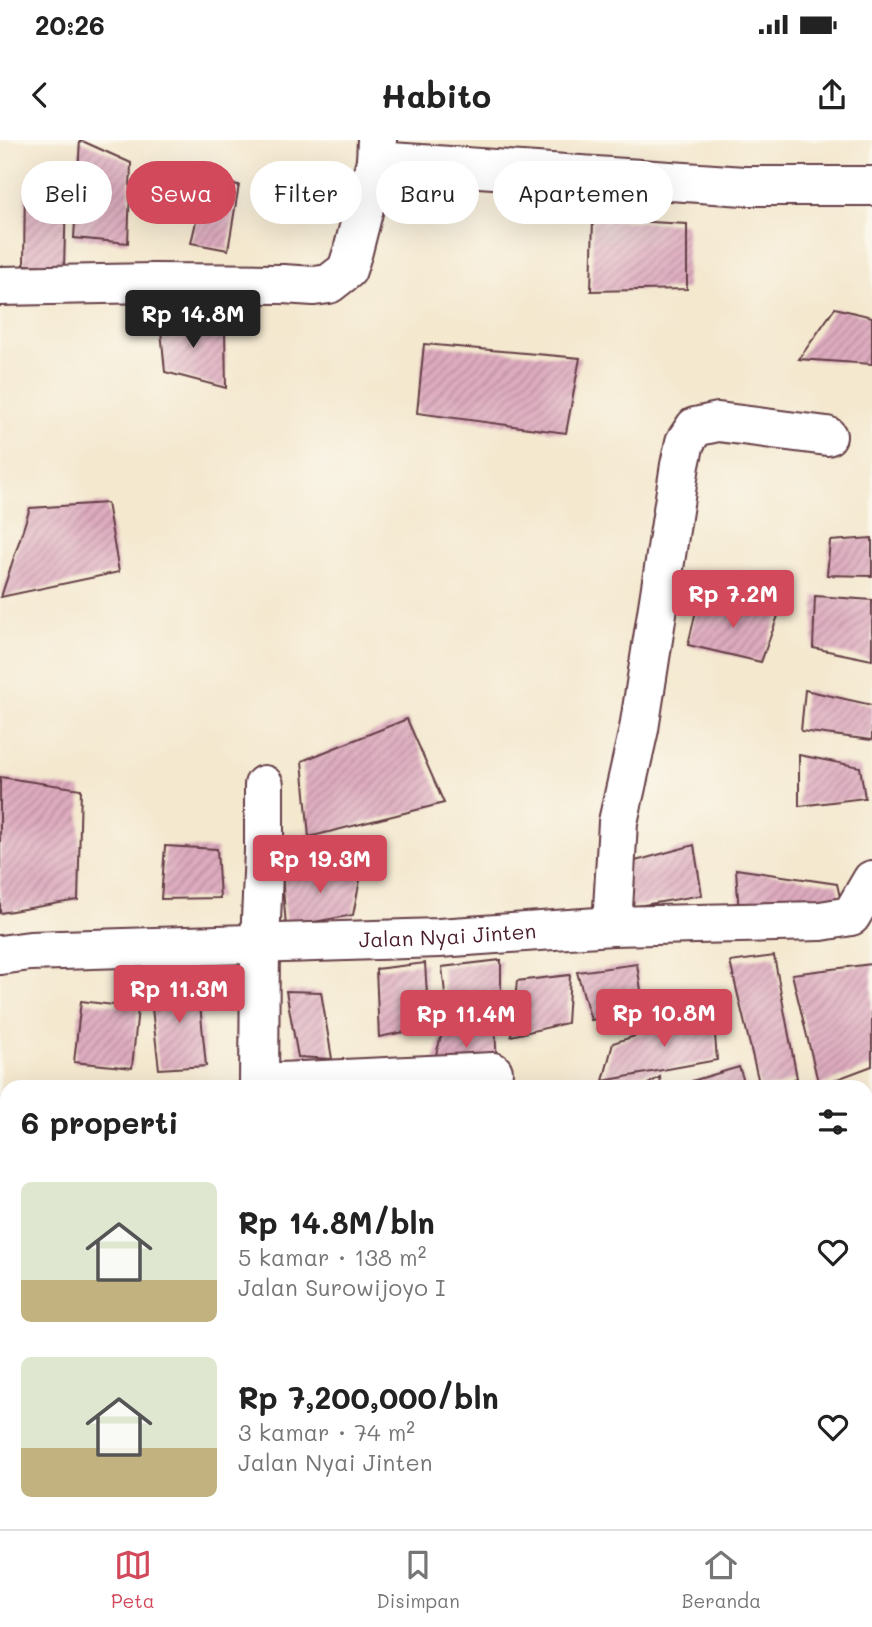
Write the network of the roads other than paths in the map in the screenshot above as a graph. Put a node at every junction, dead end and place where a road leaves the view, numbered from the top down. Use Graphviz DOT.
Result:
graph roads {
  1 [pos="376,150"];
  2 [pos="872,186"];
  3 [pos="0,285"];
  4 [pos="827,436"];
  5 [pos="264,785"];
  6 [pos="872,880"];
  7 [pos="612,926"];
  8 [pos="260,943"];
  9 [pos="0,955"];
  10 [pos="493,1072"];
  11 [pos="259,1080"];
  12 [pos="349,1080"];
  1 -- 2 [label="street"];
  1 -- 3 [label="street"];
  4 -- 7 [label="street"];
  5 -- 8 [label="street"];
  6 -- 7 [label="street, Jalan Nyai Jinten"];
  7 -- 8 [label="street, Jalan Nyai Jinten"];
  8 -- 9 [label="street, Jalan Nyai Jinten"];
  8 -- 11 [label="street"];
  10 -- 12 [label="street"];
}
